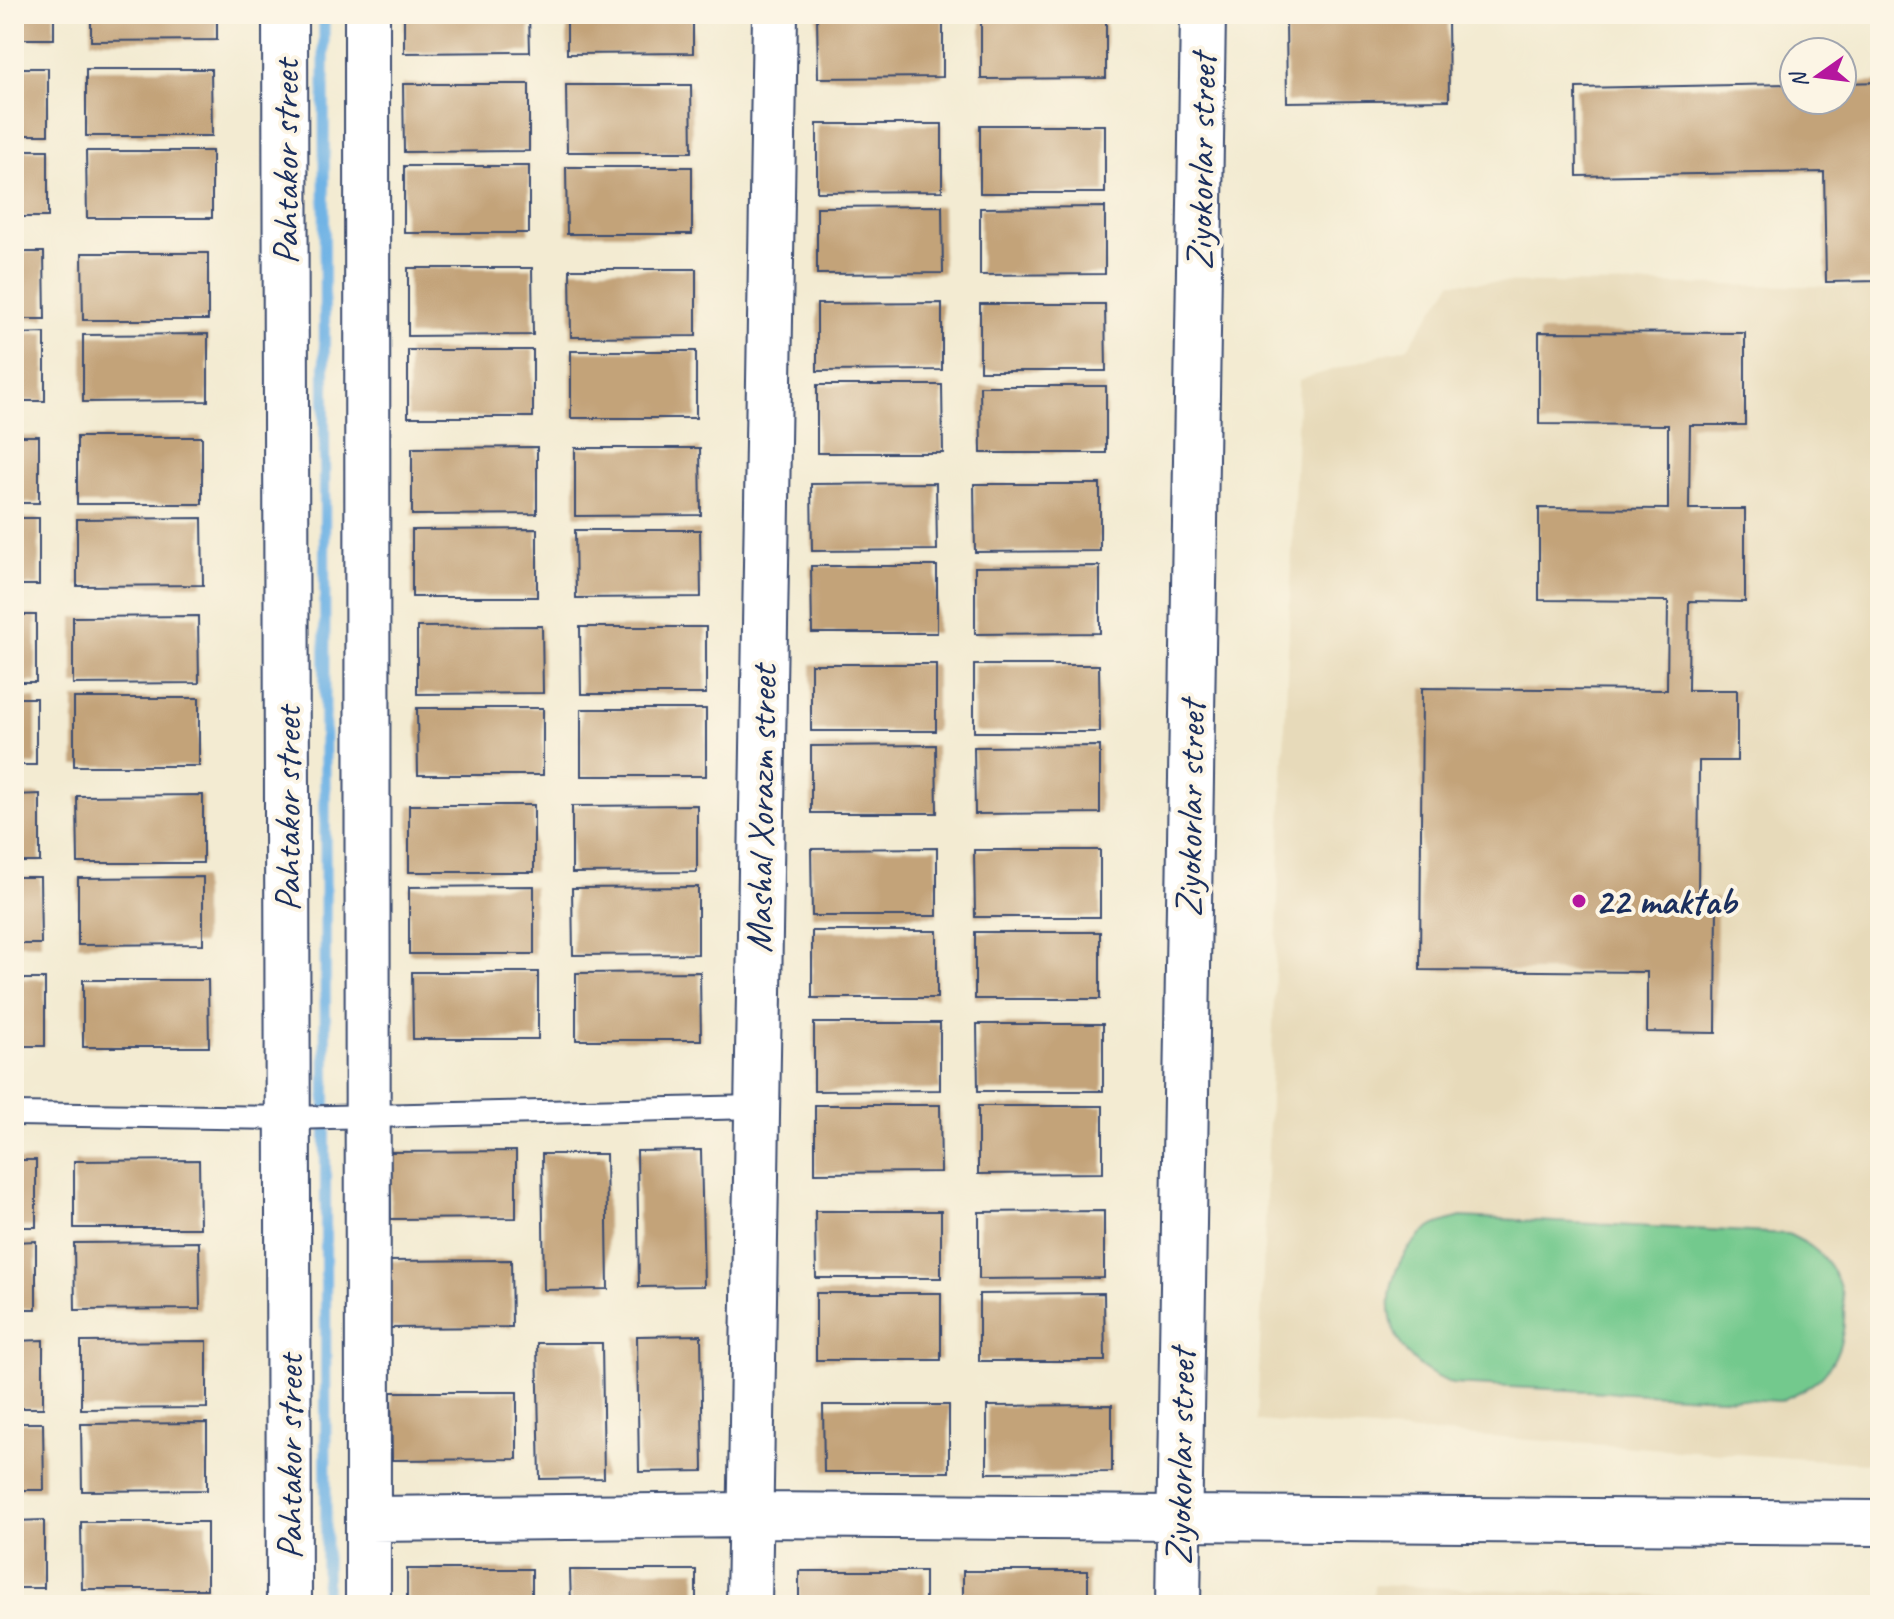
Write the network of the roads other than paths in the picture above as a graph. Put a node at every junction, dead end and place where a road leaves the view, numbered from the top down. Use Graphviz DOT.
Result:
graph roads {
  1 [pos="285,14"];
  2 [pos="367,14"];
  3 [pos="775,14"];
  4 [pos="1203,14"];
  5 [pos="756,1107"];
  6 [pos="14,1114"];
  7 [pos="288,1118"];
  8 [pos="749,1515"];
  9 [pos="1179,1518"];
  10 [pos="369,1519"];
  11 [pos="1880,1523"];
  12 [pos="289,1605"];
  13 [pos="368,1605"];
  14 [pos="749,1605"];
  15 [pos="1178,1605"];
  1 -- 7 [label="street, Pahtakor street"];
  2 -- 10 [label="street, Pahtakor street"];
  3 -- 5 [label="street, Mashal Xorazm street"];
  4 -- 9 [label="street, Ziyokorlar street"];
  5 -- 7 [label="lane"];
  5 -- 8 [label="street, Mashal Xorazm street"];
  6 -- 7 [label="lane"];
  7 -- 12 [label="street, Pahtakor street"];
  8 -- 9 [label="street"];
  8 -- 10 [label="street"];
  8 -- 14 [label="street, Mashal Xorazm street"];
  9 -- 11 [label="street"];
  9 -- 15 [label="street, Ziyokorlar street"];
  10 -- 13 [label="street, Pahtakor street"];
}
